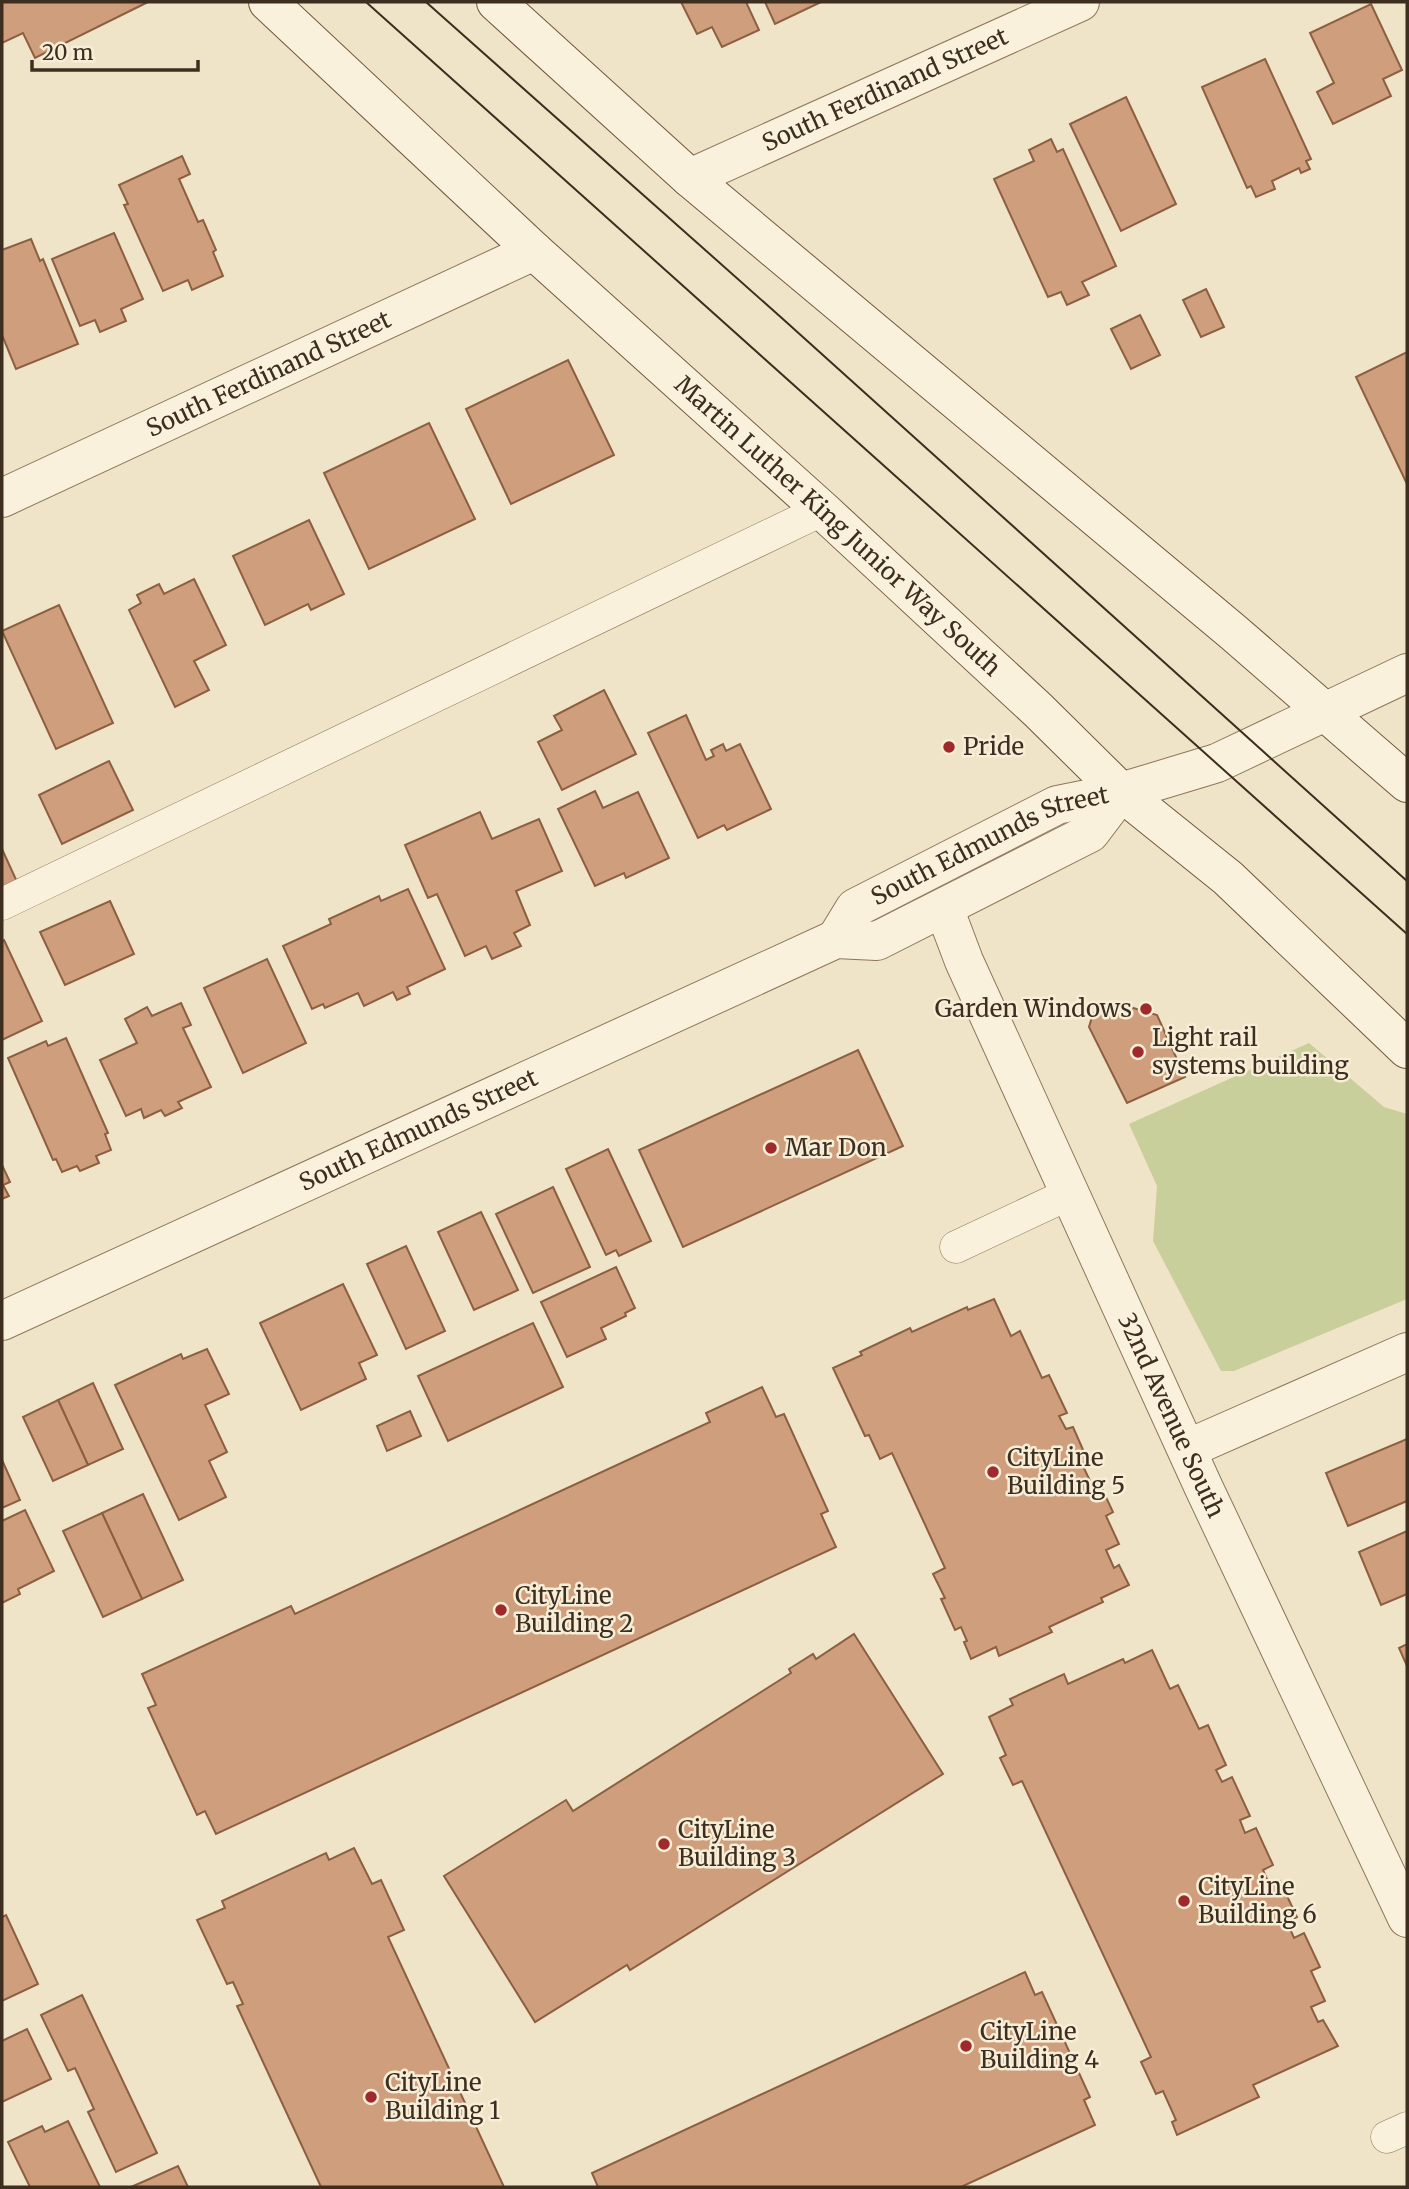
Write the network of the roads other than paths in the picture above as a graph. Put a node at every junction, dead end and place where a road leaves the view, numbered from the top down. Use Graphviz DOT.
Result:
graph roads {
  1 [pos="268,2"];
  2 [pos="496,2"];
  3 [pos="1080,2"];
  4 [pos="690,178"];
  5 [pos="534,251"];
  6 [pos="2,498"];
  7 [pos="822,510"];
  8 [pos="1407,673"];
  9 [pos="1325,712"];
  10 [pos="1407,783"];
  11 [pos="1121,792"];
  12 [pos="2,904"];
  13 [pos="944,908"];
  14 [pos="836,939"];
  15 [pos="1407,1049"];
  16 [pos="1071,1193"];
  17 [pos="956,1247"];
  18 [pos="2,1321"];
  19 [pos="1407,1352"];
  20 [pos="1187,1449"];
  21 [pos="1407,1918"];
  1 -- 5 [label="street, Martin Luther King Junior Way South"];
  2 -- 4 [label="street"];
  3 -- 4 [label="street, South Ferdinand Street"];
  4 -- 9 [label="street"];
  5 -- 6 [label="street, South Ferdinand Street"];
  5 -- 7 [label="street, Martin Luther King Junior Way South"];
  7 -- 11 [label="street, Martin Luther King Junior Way South"];
  7 -- 12 [label="lane"];
  8 -- 9 [label="street, South Edmunds Street"];
  9 -- 10 [label="street"];
  9 -- 11 [label="street, South Edmunds Street"];
  11 -- 13 [label="street, South Edmunds Street"];
  11 -- 14 [label="street, South Edmunds Street"];
  11 -- 15 [label="street, Martin Luther King Junior Way South"];
  13 -- 14 [label="street, South Edmunds Street"];
  13 -- 16 [label="street, 32nd Avenue South"];
  14 -- 18 [label="street, South Edmunds Street"];
  16 -- 17 [label="lane"];
  16 -- 20 [label="street, 32nd Avenue South"];
  19 -- 20 [label="street"];
  20 -- 21 [label="street, 32nd Avenue South"];
}
